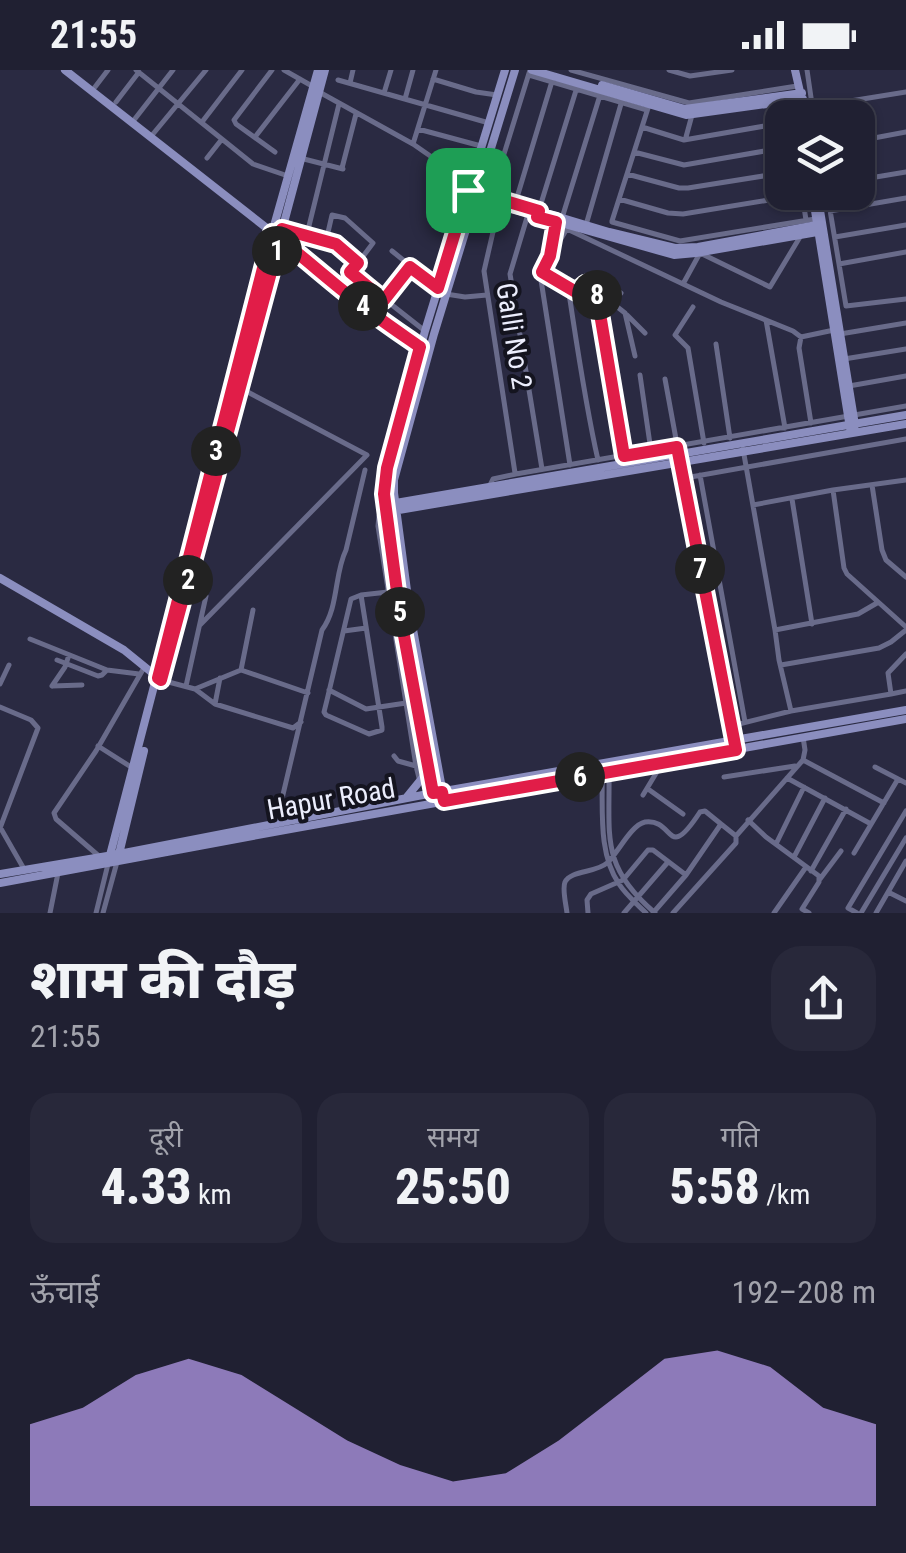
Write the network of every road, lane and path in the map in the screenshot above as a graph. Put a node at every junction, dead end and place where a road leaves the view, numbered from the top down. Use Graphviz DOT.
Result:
graph roads {
  1 [pos="65,70"];
  2 [pos="108,70"];
  3 [pos="173,70"];
  4 [pos="206,70"];
  5 [pos="242,70"];
  6 [pos="272,70"];
  7 [pos="284,70"];
  8 [pos="321,70"];
  9 [pos="354,70"];
  10 [pos="391,70"];
  11 [pos="413,70"];
  12 [pos="436,70"];
  13 [pos="505,70"];
  14 [pos="515,70"];
  15 [pos="571,70"];
  16 [pos="669,70"];
  17 [pos="732,70"];
  18 [pos="796,70"];
  19 [pos="807,70"];
  20 [pos="139,71"];
  21 [pos="532,71"];
  22 [pos="293,72"];
  23 [pos="552,76"];
  24 [pos="300,78"];
  25 [pos="433,79"];
  26 [pos="338,80"];
  27 [pos="350,83"];
  28 [pos="577,86"];
  29 [pos="95,87"];
  30 [pos="159,88"];
  31 [pos="316,89"];
  32 [pos="906,92"];
  33 [pos="384,93"];
  34 [pos="600,93"];
  35 [pos="799,94"];
  36 [pos="497,95"];
  37 [pos="405,99"];
  38 [pos="622,100"];
  39 [pos="800,100"];
  40 [pos="812,100"];
  41 [pos="856,100"];
  42 [pos="116,102"];
  43 [pos="178,104"];
  44 [pos="339,104"];
  45 [pos="426,105"];
  46 [pos="648,107"];
  47 [pos="356,114"];
  48 [pos="692,115"];
  49 [pos="134,120"];
  50 [pos="202,122"];
  51 [pos="489,123"];
  52 [pos="765,126"];
  53 [pos="642,127"];
  54 [pos="418,128"];
  55 [pos="906,132"];
  56 [pos="153,134"];
  57 [pos="255,137"];
  58 [pos="686,137"];
  59 [pos="875,137"];
  60 [pos="222,139"];
  61 [pos="414,144"];
  62 [pos="482,146"];
  63 [pos="765,151"];
  64 [pos="275,152"];
  65 [pos="634,152"];
  66 [pos="206,158"];
  67 [pos="300,158"];
  68 [pos="324,164"];
  69 [pos="906,172"];
  70 [pos="627,174"];
  71 [pos="288,176"];
  72 [pos="765,176"];
  73 [pos="875,177"];
  74 [pos="471,192"];
  75 [pos="906,198"];
  76 [pos="620,199"];
  77 [pos="765,200"];
  78 [pos="493,202"];
  79 [pos="514,204"];
  80 [pos="814,210"];
  81 [pos="830,212"];
  82 [pos="535,214"];
  83 [pos="612,222"];
  84 [pos="565,223"];
  85 [pos="586,225"];
  86 [pos="906,226"];
  87 [pos="282,229"];
  88 [pos="820,230"];
  89 [pos="272,233"];
  90 [pos="307,234"];
  91 [pos="801,235"];
  92 [pos="280,239"];
  93 [pos="607,239"];
  94 [pos="326,240"];
  95 [pos="392,251"];
  96 [pos="700,252"];
  97 [pos="906,252"];
  98 [pos="550,256"];
  99 [pos="358,263"];
  100 [pos="838,264"];
  101 [pos="410,267"];
  102 [pos="542,272"];
  103 [pos="584,284"];
  104 [pos="683,284"];
  105 [pos="568,286"];
  106 [pos="596,290"];
  107 [pos="442,291"];
  108 [pos="622,294"];
  109 [pos="488,295"];
  110 [pos="906,299"];
  111 [pos="384,300"];
  112 [pos="693,308"];
  113 [pos="625,313"];
  114 [pos="766,320"];
  115 [pos="906,323"];
  116 [pos="425,331"];
  117 [pos="837,332"];
  118 [pos="645,333"];
  119 [pos="801,337"];
  120 [pos="716,344"];
  121 [pos="420,347"];
  122 [pos="906,348"];
  123 [pos="635,356"];
  124 [pos="844,360"];
  125 [pos="640,375"];
  126 [pos="906,376"];
  127 [pos="666,379"];
  128 [pos="236,385"];
  129 [pos="848,386"];
  130 [pos="906,406"];
  131 [pos="906,416"];
  132 [pos="811,424"];
  133 [pos="852,424"];
  134 [pos="906,424"];
  135 [pos="785,428"];
  136 [pos="730,438"];
  137 [pos="906,439"];
  138 [pos="704,443"];
  139 [pos="743,447"];
  140 [pos="652,451"];
  141 [pos="624,456"];
  142 [pos="680,456"];
  143 [pos="598,460"];
  144 [pos="570,465"];
  145 [pos="746,467"];
  146 [pos="365,470"];
  147 [pos="542,470"];
  148 [pos="516,474"];
  149 [pos="700,476"];
  150 [pos="684,478"];
  151 [pos="906,480"];
  152 [pos="872,485"];
  153 [pos="833,490"];
  154 [pos="491,491"];
  155 [pos="792,498"];
  156 [pos="752,505"];
  157 [pos="391,508"];
  158 [pos="906,577"];
  159 [pos="0,578"];
  160 [pos="392,591"];
  161 [pos="361,595"];
  162 [pos="206,596"];
  163 [pos="877,603"];
  164 [pos="254,610"];
  165 [pos="812,624"];
  166 [pos="200,625"];
  167 [pos="366,628"];
  168 [pos="906,628"];
  169 [pos="776,630"];
  170 [pos="344,631"];
  171 [pos="30,639"];
  172 [pos="906,654"];
  173 [pos="69,655"];
  174 [pos="57,660"];
  175 [pos="9,664"];
  176 [pos="66,664"];
  177 [pos="781,666"];
  178 [pos="107,670"];
  179 [pos="142,670"];
  180 [pos="242,670"];
  181 [pos="220,678"];
  182 [pos="159,679"];
  183 [pos="0,684"];
  184 [pos="82,684"];
  185 [pos="186,686"];
  186 [pos="195,688"];
  187 [pos="329,690"];
  188 [pos="905,690"];
  189 [pos="308,693"];
  190 [pos="890,694"];
  191 [pos="416,702"];
  192 [pos="406,703"];
  193 [pos="216,704"];
  194 [pos="0,707"];
  195 [pos="378,708"];
  196 [pos="906,710"];
  197 [pos="791,711"];
  198 [pos="906,719"];
  199 [pos="301,722"];
  200 [pos="745,722"];
  201 [pos="733,726"];
  202 [pos="803,738"];
  203 [pos="737,745"];
  204 [pos="98,746"];
  205 [pos="394,756"];
  206 [pos="657,763"];
  207 [pos="800,763"];
  208 [pos="416,766"];
  209 [pos="875,767"];
  210 [pos="134,769"];
  211 [pos="429,770"];
  212 [pos="606,772"];
  213 [pos="724,777"];
  214 [pos="787,778"];
  215 [pos="898,779"];
  216 [pos="420,782"];
  217 [pos="906,783"];
  218 [pos="804,787"];
  219 [pos="439,797"];
  220 [pos="406,798"];
  221 [pos="825,798"];
  222 [pos="884,803"];
  223 [pos="846,809"];
  224 [pos="906,811"];
  225 [pos="683,814"];
  226 [pos="748,820"];
  227 [pos="276,824"];
  228 [pos="721,824"];
  229 [pos="871,824"];
  230 [pos="0,827"];
  231 [pos="736,836"];
  232 [pos="906,838"];
  233 [pos="776,844"];
  234 [pos="841,851"];
  235 [pos="854,853"];
  236 [pos="100,857"];
  237 [pos="611,858"];
  238 [pos="794,858"];
  239 [pos="114,859"];
  240 [pos="669,861"];
  241 [pos="906,861"];
  242 [pos="24,869"];
  243 [pos="809,869"];
  244 [pos="58,873"];
  245 [pos="0,874"];
  246 [pos="686,874"];
  247 [pos="820,879"];
  248 [pos="620,882"];
  249 [pos="0,884"];
  250 [pos="888,892"];
  251 [pos="636,900"];
  252 [pos="906,901"];
  253 [pos="50,913"];
  254 [pos="100,913"];
  255 [pos="567,913"];
  256 [pos="588,913"];
  257 [pos="624,913"];
  258 [pos="652,913"];
  259 [pos="673,913"];
  260 [pos="774,913"];
  261 [pos="809,913"];
  262 [pos="859,913"];
  263 [pos="876,913"];
  1 -- 89 [label="street"];
  2 -- 29 [label="street"];
  3 -- 30 [label="street"];
  4 -- 43 [label="street"];
  5 -- 50 [label="street"];
  6 -- 57 [label="street"];
  7 -- 22 [label="street"];
  8 -- 31 [label="street"];
  9 -- 27 [label="street"];
  10 -- 33 [label="street"];
  11 -- 37 [label="street"];
  12 -- 25 [label="street"];
  13 -- 36 [label="street"];
  14 -- 74 [label="street"];
  15 -- 35 [label="street"];
  16 -- 17 [label="street"];
  18 -- 35 [label="street"];
  19 -- 40 [label="street"];
  20 -- 30 [label="street"];
  20 -- 42 [label="street"];
  21 -- 23 [label="street"];
  21 -- 78 [label="street, Galli No 2"];
  22 -- 24 [label="street"];
  23 -- 28 [label="street"];
  23 -- 35 [label="street"];
  23 -- 79 [label="street"];
  24 -- 31 [label="street"];
  24 -- 57 [label="street"];
  25 -- 36 [label="street"];
  25 -- 45 [label="street"];
  26 -- 27 [label="street"];
  27 -- 33 [label="street"];
  28 -- 34 [label="street"];
  28 -- 82 [label="street"];
  30 -- 43 [label="street"];
  30 -- 49 [label="street"];
  31 -- 44 [label="street"];
  31 -- 67 [label="street"];
  31 -- 71 [label="street"];
  32 -- 41 [label="street"];
  33 -- 37 [label="street"];
  34 -- 38 [label="street"];
  34 -- 84 [label="street"];
  35 -- 39 [label="street"];
  35 -- 48 [label="street"];
  36 -- 51 [label="street"];
  37 -- 45 [label="street"];
  38 -- 46 [label="street"];
  38 -- 85 [label="street"];
  43 -- 50 [label="street"];
  43 -- 56 [label="street"];
  44 -- 47 [label="street"];
  44 -- 68 [label="street"];
  45 -- 51 [label="street"];
  45 -- 54 [label="street"];
  46 -- 48 [label="street"];
  46 -- 53 [label="street"];
  47 -- 61 [label="street"];
  47 -- 68 [label="street"];
  48 -- 58 [label="street"];
  50 -- 60 [label="street"];
  51 -- 62 [label="street"];
  52 -- 53 [label="street"];
  53 -- 65 [label="street"];
  54 -- 61 [label="street"];
  54 -- 62 [label="street"];
  55 -- 59 [label="street"];
  57 -- 64 [label="street"];
  60 -- 66 [label="street"];
  60 -- 71 [label="street"];
  61 -- 74 [label="street"];
  62 -- 74 [label="street"];
  63 -- 65 [label="street"];
  65 -- 70 [label="street"];
  67 -- 68 [label="street"];
  67 -- 87 [label="street"];
  68 -- 90 [label="street"];
  69 -- 73 [label="street"];
  70 -- 72 [label="street"];
  70 -- 76 [label="street"];
  71 -- 89 [label="street"];
  74 -- 78 [label="street"];
  74 -- 107 [label="street"];
  75 -- 81 [label="street"];
  76 -- 77 [label="street"];
  76 -- 83 [label="street"];
  78 -- 79 [label="street"];
  78 -- 82 [label="street"];
  78 -- 109 [label="street, Galli No 2"];
  79 -- 82 [label="street"];
  80 -- 88 [label="street"];
  81 -- 88 [label="street"];
  82 -- 84 [label="street"];
  82 -- 147 [label="street"];
  83 -- 88 [label="street"];
  83 -- 93 [label="street"];
  84 -- 85 [label="street"];
  84 -- 93 [label="street"];
  84 -- 98 [label="street"];
  84 -- 98 [label="street"];
  85 -- 93 [label="street"];
  86 -- 88 [label="street"];
  87 -- 90 [label="street"];
  87 -- 92 [label="street"];
  88 -- 91 [label="street"];
  88 -- 93 [label="street"];
  88 -- 100 [label="street"];
  88 -- 117 [label="street"];
  89 -- 92 [label="street"];
  89 -- 128 [label="street"];
  90 -- 94 [label="street"];
  91 -- 96 [label="street"];
  91 -- 96 [label="street"];
  92 -- 121 [label="street"];
  92 -- 128 [label="street"];
  93 -- 96 [label="street"];
  93 -- 104 [label="street"];
  94 -- 99 [label="street"];
  94 -- 99 [label="street"];
  95 -- 101 [label="street"];
  96 -- 104 [label="street"];
  97 -- 100 [label="street"];
  98 -- 102 [label="street"];
  99 -- 111 [label="street"];
  100 -- 110 [label="street"];
  101 -- 107 [label="street"];
  101 -- 111 [label="street"];
  102 -- 105 [label="street"];
  102 -- 144 [label="street"];
  103 -- 105 [label="street"];
  103 -- 106 [label="street"];
  103 -- 108 [label="street"];
  104 -- 114 [label="street"];
  105 -- 143 [label="street"];
  106 -- 113 [label="street"];
  106 -- 141 [label="street"];
  107 -- 109 [label="street"];
  107 -- 116 [label="street"];
  107 -- 157 [label="street"];
  109 -- 148 [label="street, Galli No 2"];
  111 -- 116 [label="street"];
  112 -- 138 [label="street"];
  113 -- 118 [label="street"];
  113 -- 123 [label="street"];
  114 -- 119 [label="street"];
  114 -- 135 [label="street"];
  115 -- 117 [label="street"];
  116 -- 121 [label="street"];
  117 -- 119 [label="street"];
  117 -- 124 [label="street"];
  117 -- 133 [label="street"];
  119 -- 132 [label="street"];
  120 -- 136 [label="street"];
  121 -- 157 [label="street"];
  122 -- 124 [label="street"];
  124 -- 129 [label="street"];
  125 -- 140 [label="street"];
  126 -- 129 [label="street"];
  127 -- 142 [label="street"];
  128 -- 166 [label="street"];
  128 -- 182 [label="street"];
  129 -- 133 [label="street"];
  130 -- 133 [label="street"];
  131 -- 133 [label="street"];
  132 -- 133 [label="street"];
  132 -- 135 [label="street"];
  133 -- 134 [label="street"];
  133 -- 139 [label="street"];
  135 -- 136 [label="street"];
  136 -- 138 [label="street"];
  137 -- 145 [label="street"];
  138 -- 142 [label="street"];
  139 -- 142 [label="street"];
  139 -- 145 [label="street"];
  140 -- 141 [label="street"];
  140 -- 142 [label="street"];
  141 -- 143 [label="street"];
  142 -- 150 [label="street"];
  142 -- 154 [label="street"];
  143 -- 144 [label="street"];
  144 -- 147 [label="street"];
  145 -- 149 [label="street"];
  145 -- 156 [label="street"];
  146 -- 189 [label="street"];
  147 -- 148 [label="street"];
  148 -- 154 [label="street"];
  149 -- 150 [label="street"];
  149 -- 200 [label="street"];
  150 -- 201 [label="street"];
  151 -- 152 [label="street"];
  152 -- 153 [label="street"];
  152 -- 158 [label="street"];
  153 -- 155 [label="street"];
  153 -- 163 [label="street"];
  154 -- 157 [label="street"];
  155 -- 156 [label="street"];
  155 -- 165 [label="street"];
  156 -- 169 [label="street"];
  157 -- 160 [label="street"];
  157 -- 219 [label="street"];
  159 -- 179 [label="street"];
  160 -- 161 [label="street"];
  160 -- 191 [label="street"];
  160 -- 192 [label="street"];
  161 -- 167 [label="street"];
  161 -- 170 [label="street"];
  162 -- 166 [label="street"];
  163 -- 165 [label="street"];
  163 -- 168 [label="street"];
  164 -- 180 [label="street"];
  165 -- 169 [label="street"];
  166 -- 185 [label="street"];
  167 -- 170 [label="street"];
  167 -- 195 [label="street"];
  168 -- 177 [label="street"];
  169 -- 177 [label="street"];
  170 -- 187 [label="street"];
  171 -- 173 [label="street"];
  172 -- 190 [label="street"];
  173 -- 176 [label="street"];
  173 -- 178 [label="street"];
  174 -- 176 [label="street"];
  175 -- 183 [label="street"];
  176 -- 178 [label="street"];
  176 -- 184 [label="street"];
  177 -- 197 [label="street"];
  178 -- 179 [label="street"];
  179 -- 182 [label="street"];
  179 -- 204 [label="street"];
  180 -- 181 [label="street"];
  180 -- 189 [label="street"];
  181 -- 186 [label="street"];
  181 -- 193 [label="street"];
  182 -- 185 [label="street"];
  182 -- 210 [label="street"];
  182 -- 239 [label="street"];
  185 -- 186 [label="street"];
  186 -- 193 [label="street"];
  187 -- 195 [label="street"];
  187 -- 195 [label="street"];
  188 -- 190 [label="street"];
  189 -- 199 [label="street"];
  190 -- 197 [label="street"];
  191 -- 192 [label="street"];
  191 -- 211 [label="street"];
  192 -- 195 [label="street"];
  192 -- 208 [label="street"];
  193 -- 199 [label="street"];
  194 -- 230 [label="street"];
  196 -- 203 [label="street, Hapur Road"];
  197 -- 200 [label="street"];
  198 -- 202 [label="street, Hapur Road"];
  199 -- 227 [label="street"];
  200 -- 201 [label="street"];
  201 -- 203 [label="street"];
  202 -- 203 [label="street, Hapur Road"];
  202 -- 207 [label="street"];
  203 -- 206 [label="street, Hapur Road"];
  203 -- 219 [label="street, Hapur Road"];
  204 -- 210 [label="street"];
  204 -- 236 [label="street"];
  205 -- 208 [label="street"];
  206 -- 212 [label="street, Hapur Road"];
  206 -- 225 [label="street"];
  207 -- 213 [label="street"];
  207 -- 214 [label="street"];
  207 -- 222 [label="street"];
  208 -- 216 [label="street"];
  209 -- 215 [label="street"];
  210 -- 239 [label="street"];
  211 -- 216 [label="street"];
  211 -- 219 [label="street"];
  212 -- 219 [label="street, Hapur Road"];
  212 -- 237 [label="street"];
  214 -- 218 [label="street"];
  214 -- 226 [label="street"];
  215 -- 217 [label="street"];
  215 -- 222 [label="street"];
  216 -- 220 [label="street"];
  218 -- 221 [label="street"];
  218 -- 233 [label="street"];
  219 -- 220 [label="street, Hapur Road"];
  219 -- 239 [label="street, Hapur Road"];
  220 -- 227 [label="street, Hapur Road"];
  221 -- 223 [label="street"];
  221 -- 238 [label="street"];
  222 -- 229 [label="street"];
  223 -- 229 [label="street"];
  223 -- 243 [label="street"];
  224 -- 262 [label="street"];
  226 -- 231 [label="street"];
  226 -- 233 [label="street"];
  227 -- 239 [label="street, Hapur Road"];
  228 -- 231 [label="street"];
  228 -- 237 [label="street"];
  228 -- 246 [label="street"];
  229 -- 235 [label="street"];
  230 -- 242 [label="street"];
  231 -- 259 [label="street"];
  232 -- 262 [label="street"];
  233 -- 238 [label="street"];
  234 -- 247 [label="street"];
  236 -- 239 [label="street, Hapur Road"];
  236 -- 242 [label="street, Hapur Road"];
  237 -- 248 [label="street"];
  237 -- 255 [label="street"];
  238 -- 243 [label="street"];
  239 -- 244 [label="street, Hapur Road"];
  239 -- 254 [label="street"];
  240 -- 246 [label="street"];
  240 -- 248 [label="street"];
  240 -- 251 [label="street"];
  241 -- 250 [label="street"];
  242 -- 245 [label="street, Hapur Road"];
  243 -- 247 [label="street"];
  243 -- 260 [label="street"];
  244 -- 249 [label="street, Hapur Road"];
  244 -- 253 [label="street"];
  246 -- 258 [label="street"];
  247 -- 261 [label="street"];
  248 -- 251 [label="street"];
  248 -- 256 [label="street"];
  250 -- 252 [label="street"];
  250 -- 263 [label="street"];
  251 -- 257 [label="street"];
  251 -- 258 [label="street"];
}
